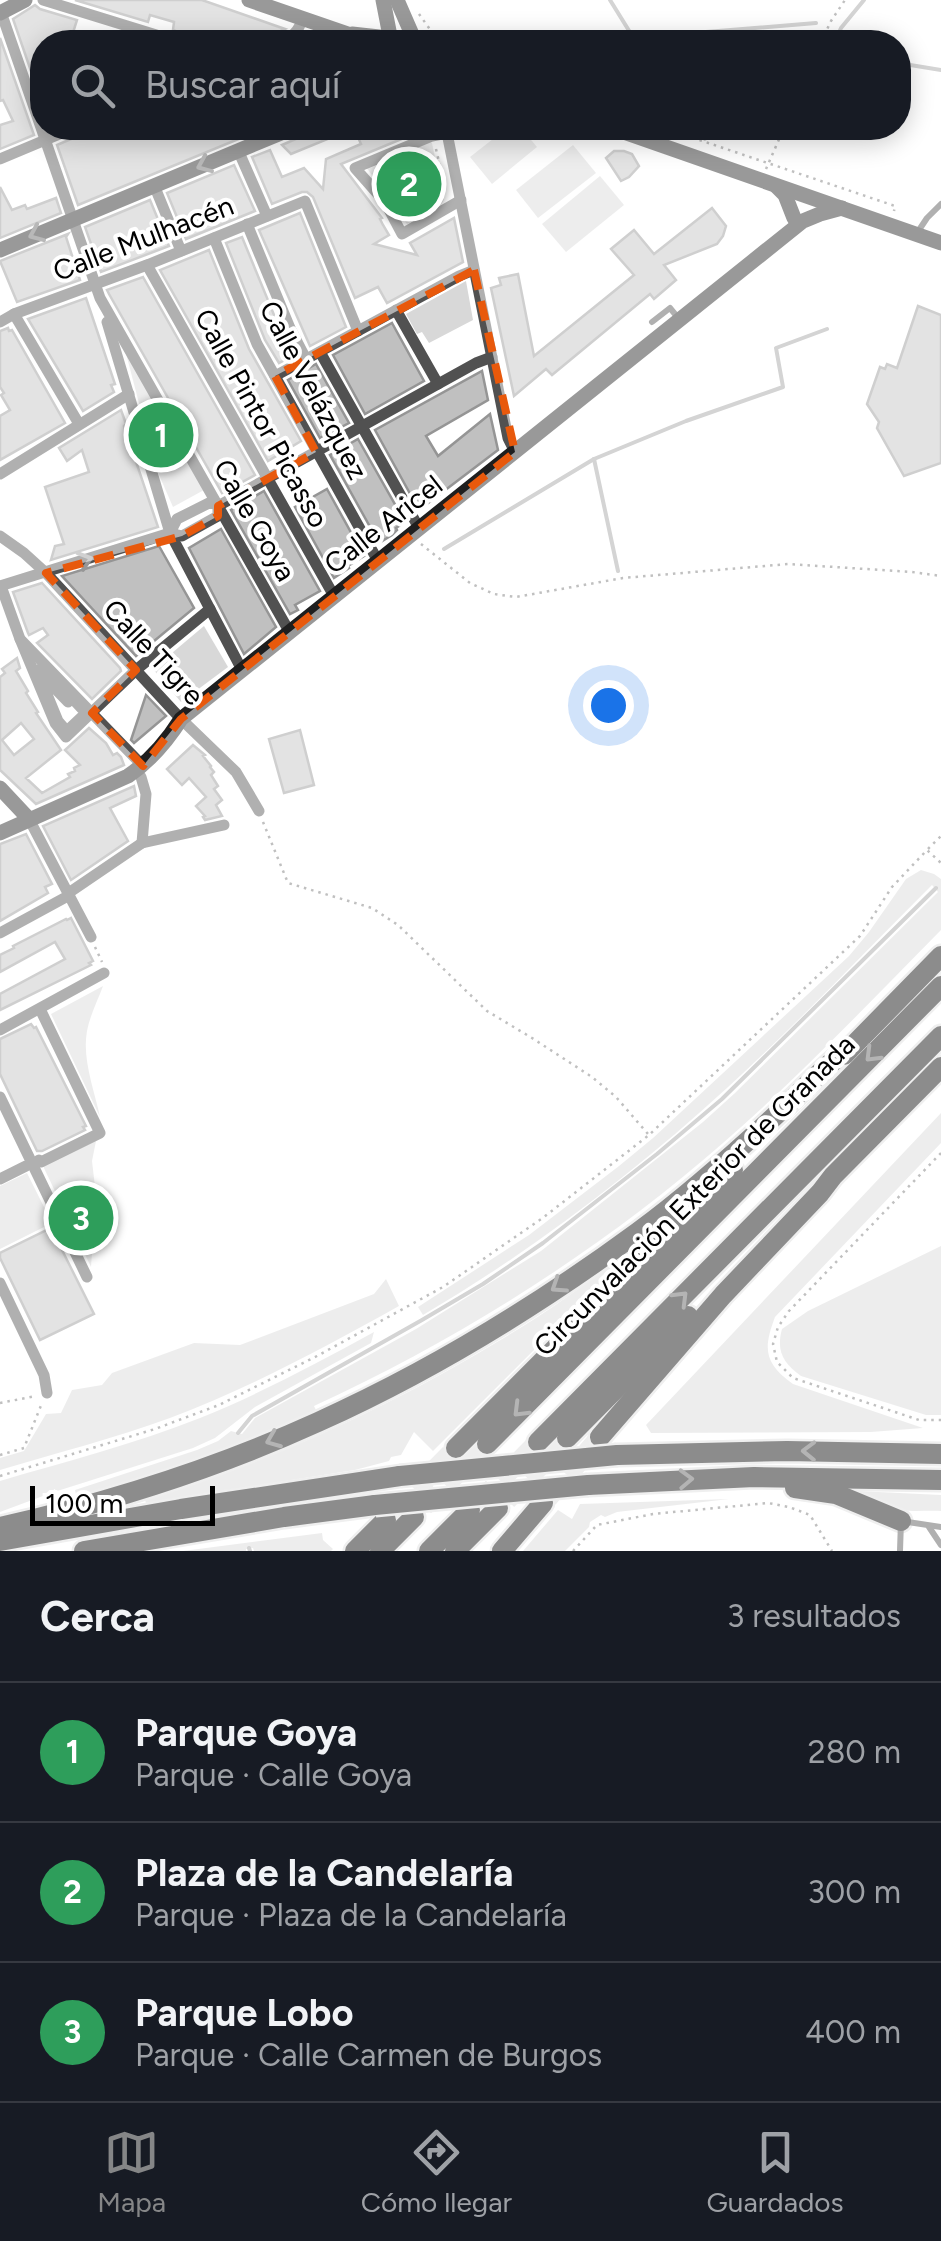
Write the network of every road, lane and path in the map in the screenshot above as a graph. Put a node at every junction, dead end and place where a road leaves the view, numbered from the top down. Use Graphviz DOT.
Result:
graph roads {
  1 [pos="25,0"];
  2 [pos="43,0"];
  3 [pos="249,0"];
  4 [pos="383,0"];
  5 [pos="398,0"];
  6 [pos="845,0"];
  7 [pos="417,10"];
  8 [pos="0,12"];
  9 [pos="303,18"];
  10 [pos="139,30"];
  11 [pos="299,30"];
  12 [pos="337,30"];
  13 [pos="387,30"];
  14 [pos="412,30"];
  15 [pos="430,30"];
  16 [pos="826,30"];
  17 [pos="30,97"];
  18 [pos="45,140"];
  19 [pos="246,140"];
  20 [pos="261,140"];
  21 [pos="422,140"];
  22 [pos="433,140"];
  23 [pos="449,140"];
  24 [pos="651,140"];
  25 [pos="690,140"];
  26 [pos="780,140"];
  27 [pos="246,147"];
  28 [pos="0,159"];
  29 [pos="443,175"];
  30 [pos="768,176"];
  31 [pos="154,185"];
  32 [pos="810,197"];
  33 [pos="460,200"];
  34 [pos="941,204"];
  35 [pos="842,208"];
  36 [pos="266,216"];
  37 [pos="73,219"];
  38 [pos="893,219"];
  39 [pos="247,224"];
  40 [pos="795,224"];
  41 [pos="916,234"];
  42 [pos="214,238"];
  43 [pos="941,243"];
  44 [pos="0,250"];
  45 [pos="180,251"];
  46 [pos="147,265"];
  47 [pos="474,270"];
  48 [pos="94,284"];
  49 [pos="100,298"];
  50 [pos="396,310"];
  51 [pos="14,314"];
  52 [pos="680,320"];
  53 [pos="0,322"];
  54 [pos="652,322"];
  55 [pos="358,330"];
  56 [pos="320,352"];
  57 [pos="492,358"];
  58 [pos="306,359"];
  59 [pos="275,376"];
  60 [pos="438,384"];
  61 [pos="128,394"];
  62 [pos="78,424"];
  63 [pos="362,426"];
  64 [pos="316,452"];
  65 [pos="514,452"];
  66 [pos="0,474"];
  67 [pos="268,478"];
  68 [pos="218,506"];
  69 [pos="414,532"];
  70 [pos="170,533"];
  71 [pos="0,536"];
  72 [pos="378,561"];
  73 [pos="46,573"];
  74 [pos="941,576"];
  75 [pos="0,586"];
  76 [pos="334,596"];
  77 [pos="210,609"];
  78 [pos="289,631"];
  79 [pos="20,639"];
  80 [pos="136,670"];
  81 [pos="242,670"];
  82 [pos="89,713"];
  83 [pos="181,719"];
  84 [pos="142,772"];
  85 [pos="0,788"];
  86 [pos="259,811"];
  87 [pos="30,819"];
  88 [pos="224,825"];
  89 [pos="0,832"];
  90 [pos="941,836"];
  91 [pos="142,843"];
  92 [pos="927,850"];
  93 [pos="941,863"];
  94 [pos="69,894"];
  95 [pos="0,933"];
  96 [pos="90,937"];
  97 [pos="941,956"];
  98 [pos="104,973"];
  99 [pos="941,986"];
  100 [pos="40,1009"];
  101 [pos="0,1030"];
  102 [pos="941,1036"];
  103 [pos="850,1047"];
  104 [pos="941,1067"];
  105 [pos="0,1097"];
  106 [pos="649,1135"];
  107 [pos="941,1152"];
  108 [pos="832,1176"];
  109 [pos="0,1179"];
  110 [pos="87,1277"];
  111 [pos="0,1284"];
  112 [pos="47,1393"];
  113 [pos="0,1403"];
  114 [pos="941,1420"];
  115 [pos="600,1437"];
  116 [pos="567,1438"];
  117 [pos="941,1441"];
  118 [pos="538,1442"];
  119 [pos="486,1444"];
  120 [pos="456,1448"];
  121 [pos="870,1452"];
  122 [pos="941,1454"];
  123 [pos="0,1455"];
  124 [pos="0,1476"];
  125 [pos="754,1477"];
  126 [pos="941,1480"];
  127 [pos="544,1503"];
  128 [pos="498,1508"];
  129 [pos="470,1510"];
  130 [pos="380,1513"];
  131 [pos="414,1516"];
  132 [pos="901,1522"];
  133 [pos="929,1526"];
  134 [pos="0,1527"];
  135 [pos="941,1527"];
  136 [pos="0,1540"];
  137 [pos="941,1545"];
  138 [pos="84,1551"];
  139 [pos="355,1551"];
  140 [pos="380,1551"];
  141 [pos="429,1551"];
  142 [pos="455,1551"];
  143 [pos="502,1551"];
  144 [pos="573,1551"];
  145 [pos="832,1551"];
  146 [pos="900,1551"];
  1 -- 8 [label="street"];
  2 -- 10 [label="street"];
  3 -- 9 [label="street"];
  4 -- 13 [label="street"];
  5 -- 14 [label="street"];
  6 -- 16 [label="path"];
  7 -- 15 [label="path"];
  8 -- 17 [label="street, Calle Goya"];
  9 -- 11 [label="street"];
  9 -- 12 [label="street"];
  18 -- 28 [label="street"];
  18 -- 37 [label="street, Calle Goya"];
  19 -- 27 [label="street"];
  20 -- 27 [label="street"];
  21 -- 33 [label="street"];
  22 -- 29 [label="path"];
  23 -- 33 [label="street"];
  24 -- 30 [label="street"];
  25 -- 30 [label="path"];
  26 -- 30 [label="path"];
  27 -- 31 [label="street, one-way"];
  27 -- 36 [label="street"];
  30 -- 32 [label="street"];
  30 -- 38 [label="path"];
  30 -- 40 [label="street"];
  31 -- 37 [label="street"];
  31 -- 45 [label="street"];
  32 -- 35 [label="street"];
  32 -- 40 [label="street, Calle Aricel"];
  33 -- 47 [label="street"];
  34 -- 41 [label="lane"];
  35 -- 40 [label="street, Calle Aricel"];
  35 -- 41 [label="street"];
  36 -- 39 [label="street, Calle Mulhacén"];
  36 -- 55 [label="street, Calle Mulhacén"];
  37 -- 44 [label="street, one-way"];
  37 -- 48 [label="street, Calle Goya"];
  39 -- 42 [label="street, Calle Mulhacén"];
  39 -- 58 [label="street"];
  40 -- 52 [label="street, Calle Aricel"];
  41 -- 43 [label="street"];
  42 -- 45 [label="street, Calle Mulhacén"];
  42 -- 59 [label="street, Calle Velázquez"];
  45 -- 46 [label="street, Calle Mulhacén"];
  46 -- 48 [label="street, Calle Mulhacén"];
  46 -- 67 [label="street, Calle Pintor Picasso"];
  47 -- 50 [label="street"];
  47 -- 57 [label="street"];
  48 -- 49 [label="street, Calle Goya"];
  48 -- 51 [label="street, Calle Mulhacén"];
  49 -- 61 [label="street"];
  49 -- 68 [label="street, Calle Goya"];
  50 -- 55 [label="street"];
  50 -- 60 [label="street"];
  51 -- 53 [label="street, Calle Mulhacén"];
  51 -- 62 [label="street"];
  52 -- 54 [label="lane"];
  52 -- 65 [label="street, Calle Aricel"];
  55 -- 56 [label="street"];
  56 -- 58 [label="street"];
  56 -- 63 [label="street"];
  57 -- 60 [label="street"];
  57 -- 65 [label="street"];
  58 -- 59 [label="street"];
  59 -- 64 [label="street, Calle Velázquez"];
  60 -- 63 [label="street"];
  61 -- 62 [label="street"];
  61 -- 70 [label="street"];
  62 -- 66 [label="street"];
  63 -- 64 [label="street"];
  63 -- 69 [label="street"];
  64 -- 67 [label="street"];
  64 -- 72 [label="street, Calle Velázquez"];
  65 -- 69 [label="street, Calle Aricel"];
  67 -- 68 [label="street"];
  67 -- 76 [label="street, Calle Pintor Picasso"];
  68 -- 70 [label="street"];
  68 -- 78 [label="street, Calle Goya"];
  69 -- 72 [label="street, Calle Aricel"];
  69 -- 74 [label="path"];
  73 -- 70 [label="street, one-way"];
  70 -- 77 [label="street"];
  71 -- 73 [label="street, Calle Tigre"];
  72 -- 76 [label="street, Calle Aricel"];
  73 -- 75 [label="street"];
  73 -- 80 [label="street, Calle Tigre"];
  75 -- 79 [label="street"];
  76 -- 78 [label="street, Calle Aricel"];
  77 -- 80 [label="street"];
  77 -- 81 [label="street"];
  78 -- 81 [label="street, Calle Aricel"];
  79 -- 82 [label="street"];
  79 -- 82 [label="street"];
  80 -- 82 [label="street"];
  80 -- 83 [label="street, Calle Tigre"];
  81 -- 83 [label="street, Calle Aricel"];
  82 -- 82 [label="street"];
  82 -- 84 [label="street"];
  83 -- 84 [label="street, Calle Aricel"];
  83 -- 86 [label="street, Calle Tigre"];
  84 -- 87 [label="street, Calle Aricel"];
  84 -- 91 [label="street"];
  85 -- 87 [label="street"];
  86 -- 106 [label="path"];
  87 -- 89 [label="street, Calle Aricel"];
  87 -- 94 [label="street"];
  88 -- 91 [label="street"];
  90 -- 92 [label="path"];
  91 -- 94 [label="street"];
  92 -- 93 [label="path"];
  92 -- 106 [label="path"];
  94 -- 95 [label="street"];
  94 -- 96 [label="street"];
  96 -- 98 [label="path"];
  97 -- 103 [label="highway"];
  98 -- 100 [label="street"];
  99 -- 119 [label="highway, Circunvalación Exterior de Granada, one-way"];
  100 -- 101 [label="street"];
  100 -- 109 [label="street"];
  118 -- 102 [label="highway, one-way"];
  103 -- 120 [label="highway"];
  103 -- 134 [label="highway, one-way"];
  104 -- 108 [label="highway"];
  105 -- 110 [label="street"];
  106 -- 124 [label="path"];
  107 -- 114 [label="path"];
  108 -- 115 [label="highway"];
  108 -- 116 [label="highway"];
  111 -- 112 [label="street"];
  112 -- 113 [label="path"];
  112 -- 123 [label="path"];
  117 -- 121 [label="highway"];
  121 -- 122 [label="highway"];
  121 -- 136 [label="highway, one-way, bridge"];
  125 -- 126 [label="highway"];
  130 -- 125 [label="highway, one-way, bridge"];
  125 -- 132 [label="highway"];
  127 -- 143 [label="highway"];
  128 -- 142 [label="highway"];
  129 -- 141 [label="highway"];
  130 -- 138 [label="highway"];
  130 -- 139 [label="highway"];
  131 -- 140 [label="highway"];
  132 -- 133 [label="lane"];
  132 -- 146 [label="lane"];
  133 -- 135 [label="lane"];
  133 -- 137 [label="lane"];
  144 -- 145 [label="path"];
}
